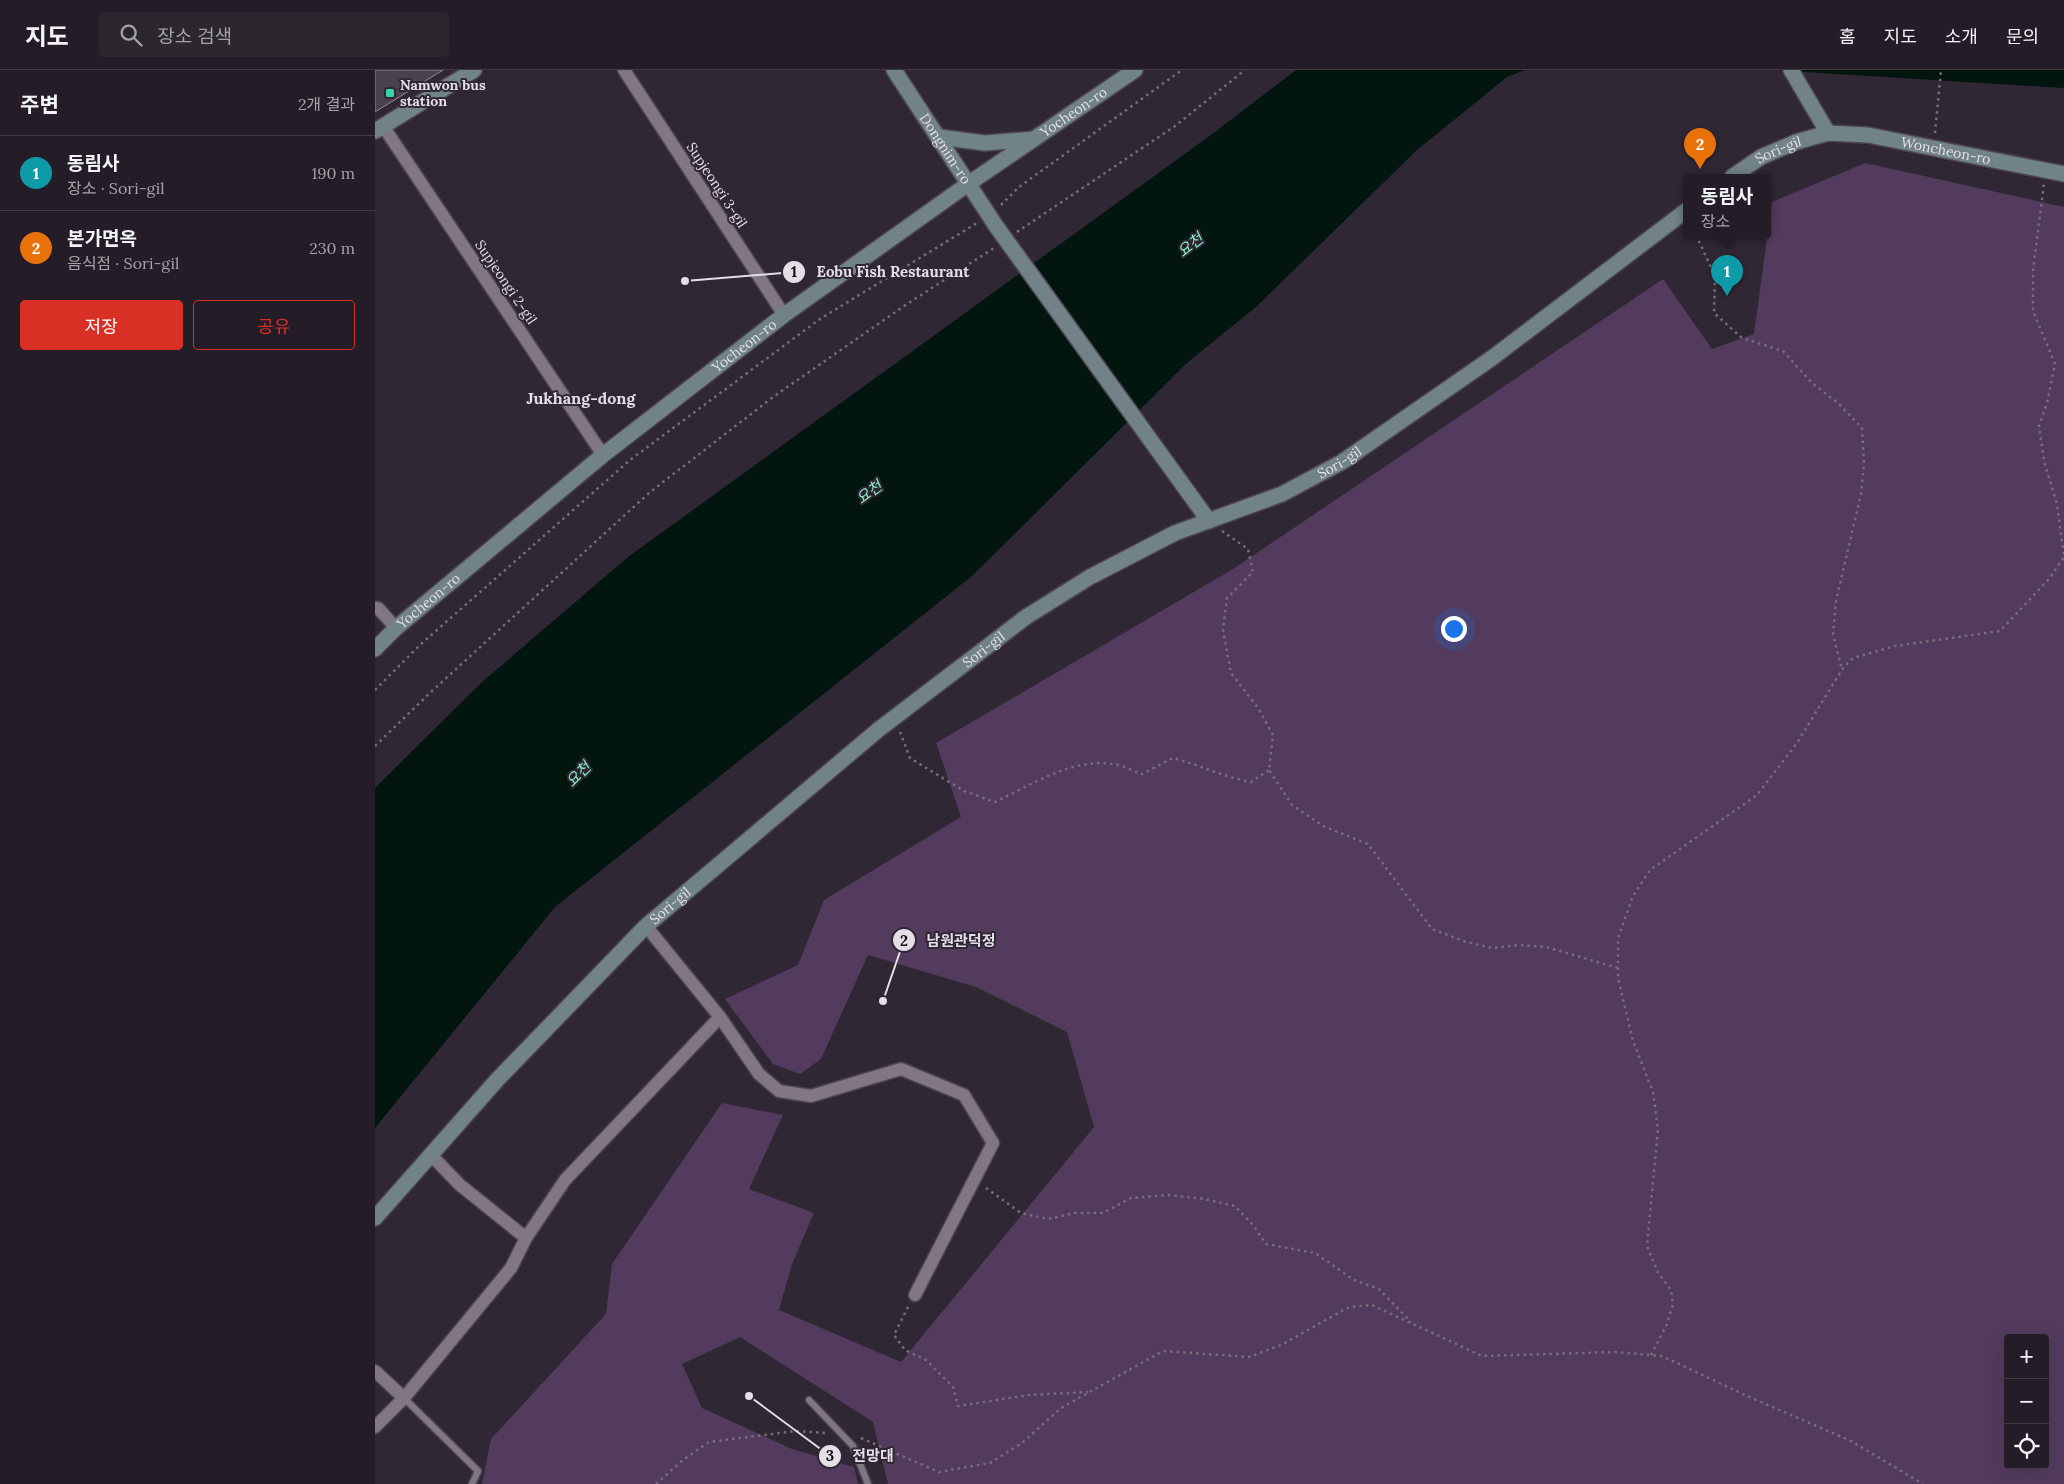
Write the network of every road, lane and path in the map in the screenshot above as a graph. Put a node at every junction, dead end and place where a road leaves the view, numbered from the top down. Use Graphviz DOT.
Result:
graph roads {
  1 [pos="624,70"];
  2 [pos="894,70"];
  3 [pos="1135,70"];
  4 [pos="1182,70"];
  5 [pos="1245,70"];
  6 [pos="1791,70"];
  7 [pos="1941,70"];
  8 [pos="464,73"];
  9 [pos="379,128"];
  10 [pos="1828,132"];
  11 [pos="939,137"];
  12 [pos="1035,139"];
  13 [pos="1932,148"];
  14 [pos="2047,170"];
  15 [pos="1736,174"];
  16 [pos="2064,174"];
  17 [pos="968,184"];
  18 [pos="1683,213"];
  19 [pos="993,220"];
  20 [pos="1011,236"];
  21 [pos="1698,239"];
  22 [pos="996,246"];
  23 [pos="784,316"];
  24 [pos="603,455"];
  25 [pos="1209,520"];
  26 [pos="2064,557"];
  27 [pos="376,606"];
  28 [pos="397,628"];
  29 [pos="375,649"];
  30 [pos="1842,670"];
  31 [pos="375,690"];
  32 [pos="888,722"];
  33 [pos="375,746"];
  34 [pos="1269,770"];
  35 [pos="646,926"];
  36 [pos="1618,968"];
  37 [pos="720,1017"];
  38 [pos="430,1154"];
  39 [pos="974,1180"];
  40 [pos="375,1218"];
  41 [pos="526,1238"];
  42 [pos="915,1295"];
  43 [pos="1414,1325"];
  44 [pos="1651,1355"];
  45 [pos="375,1371"];
  46 [pos="1088,1392"];
  47 [pos="405,1398"];
  48 [pos="809,1400"];
  49 [pos="375,1427"];
  50 [pos="839,1433"];
  51 [pos="472,1484"];
  52 [pos="656,1484"];
  53 [pos="868,1484"];
  54 [pos="1923,1484"];
  1 -- 23 [label="street, Supjeongi 3-gil"];
  2 -- 11 [label="main road, Dongnim-ro"];
  3 -- 12 [label="main road, Yocheon-ro"];
  4 -- 19 [label="path"];
  5 -- 20 [label="path"];
  6 -- 10 [label="main road"];
  7 -- 13 [label="path"];
  8 -- 9 [label="main road"];
  9 -- 24 [label="street, Supjeongi 2-gil"];
  10 -- 13 [label="main road, Woncheon-ro"];
  10 -- 15 [label="main road, Sori-gil"];
  11 -- 12 [label="main road"];
  11 -- 17 [label="main road, Dongnim-ro"];
  12 -- 17 [label="main road, Yocheon-ro"];
  13 -- 14 [label="main road, Woncheon-ro"];
  14 -- 16 [label="main road, Woncheon-ro"];
  14 -- 26 [label="path"];
  17 -- 19 [label="main road, Dongnim-ro"];
  17 -- 23 [label="main road, Yocheon-ro"];
  18 -- 25 [label="main road, Sori-gil"];
  19 -- 25 [label="main road, Dongnim-ro, bridge"];
  19 -- 31 [label="path"];
  21 -- 30 [label="path"];
  22 -- 33 [label="path"];
  23 -- 24 [label="main road, Yocheon-ro"];
  24 -- 28 [label="main road, Yocheon-ro"];
  25 -- 32 [label="main road, Sori-gil"];
  25 -- 34 [label="path"];
  26 -- 30 [label="path"];
  27 -- 28 [label="street"];
  28 -- 29 [label="main road, Yocheon-ro"];
  30 -- 36 [label="path"];
  32 -- 34 [label="path"];
  32 -- 35 [label="main road, Sori-gil"];
  34 -- 36 [label="path"];
  35 -- 37 [label="street"];
  35 -- 38 [label="main road, Sori-gil"];
  36 -- 44 [label="path"];
  37 -- 39 [label="street"];
  37 -- 41 [label="street"];
  38 -- 40 [label="main road, Sori-gil"];
  38 -- 41 [label="street"];
  39 -- 42 [label="street"];
  39 -- 43 [label="path"];
  41 -- 47 [label="street"];
  42 -- 46 [label="path"];
  43 -- 44 [label="path"];
  43 -- 46 [label="path"];
  44 -- 54 [label="path"];
  45 -- 47 [label="street"];
  46 -- 50 [label="path"];
  47 -- 49 [label="street"];
  47 -- 51 [label="lane"];
  48 -- 50 [label="lane"];
  50 -- 52 [label="path"];
  50 -- 53 [label="lane"];
}
